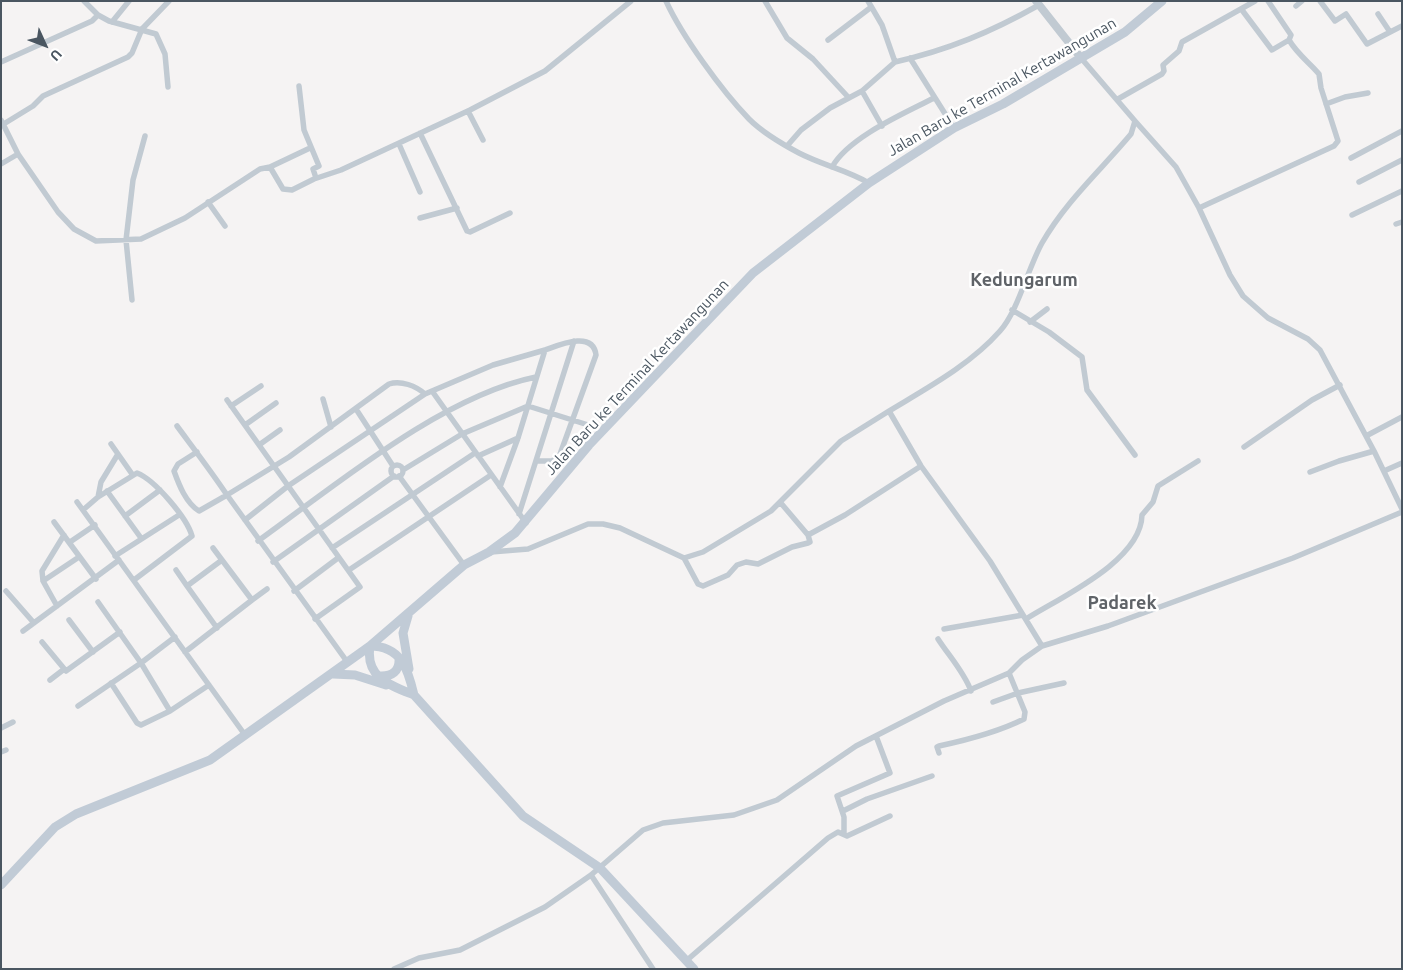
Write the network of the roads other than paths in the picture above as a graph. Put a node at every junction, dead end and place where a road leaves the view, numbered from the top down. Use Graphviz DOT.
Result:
graph roads {
  1 [pos="84,1"];
  2 [pos="129,1"];
  3 [pos="169,1"];
  4 [pos="631,1"];
  5 [pos="666,1"];
  6 [pos="765,1"];
  7 [pos="1162,1"];
  8 [pos="1255,1"];
  9 [pos="1268,1"];
  10 [pos="1302,1"];
  11 [pos="1320,1"];
  12 [pos="1037,3"];
  13 [pos="869,4"];
  14 [pos="1296,6"];
  15 [pos="1242,10"];
  16 [pos="1378,14"];
  17 [pos="98,15"];
  18 [pos="113,20"];
  19 [pos="1402,26"];
  20 [pos="143,27"];
  21 [pos="1390,32"];
  22 [pos="828,40"];
  23 [pos="1289,40"];
  24 [pos="910,58"];
  25 [pos="1081,58"];
  26 [pos="1,62"];
  27 [pos="895,62"];
  28 [pos="299,86"];
  29 [pos="168,87"];
  30 [pos="862,91"];
  31 [pos="1368,93"];
  32 [pos="849,98"];
  33 [pos="934,98"];
  34 [pos="1118,99"];
  35 [pos="1326,104"];
  36 [pos="468,111"];
  37 [pos="1135,121"];
  38 [pos="2,123"];
  39 [pos="882,126"];
  40 [pos="954,128"];
  41 [pos="1402,131"];
  42 [pos="420,133"];
  43 [pos="145,136"];
  44 [pos="483,140"];
  45 [pos="399,144"];
  46 [pos="787,146"];
  47 [pos="310,148"];
  48 [pos="18,154"];
  49 [pos="1351,158"];
  50 [pos="1402,160"];
  51 [pos="1,164"];
  52 [pos="270,167"];
  53 [pos="832,167"];
  54 [pos="316,178"];
  55 [pos="1359,182"];
  56 [pos="869,183"];
  57 [pos="1402,191"];
  58 [pos="420,192"];
  59 [pos="208,202"];
  60 [pos="457,208"];
  61 [pos="1199,208"];
  62 [pos="510,214"];
  63 [pos="1352,216"];
  64 [pos="420,218"];
  65 [pos="225,226"];
  66 [pos="128,240"];
  67 [pos="132,300"];
  68 [pos="1046,309"];
  69 [pos="1012,310"];
  70 [pos="1030,322"];
  71 [pos="574,341"];
  72 [pos="545,350"];
  73 [pos="536,377"];
  74 [pos="1340,385"];
  75 [pos="261,386"];
  76 [pos="432,391"];
  77 [pos="425,394"];
  78 [pos="323,399"];
  79 [pos="227,400"];
  80 [pos="276,403"];
  81 [pos="231,406"];
  82 [pos="528,406"];
  83 [pos="356,409"];
  84 [pos="889,410"];
  85 [pos="446,411"];
  86 [pos="552,413"];
  87 [pos="1402,417"];
  88 [pos="574,421"];
  89 [pos="245,425"];
  90 [pos="177,426"];
  91 [pos="332,427"];
  92 [pos="280,430"];
  93 [pos="371,430"];
  94 [pos="604,430"];
  95 [pos="462,434"];
  96 [pos="1366,436"];
  97 [pos="518,438"];
  98 [pos="111,444"];
  99 [pos="259,445"];
  100 [pos="1244,447"];
  101 [pos="1374,451"];
  102 [pos="197,452"];
  103 [pos="384,452"];
  104 [pos="118,454"];
  105 [pos="477,455"];
  106 [pos="1135,456"];
  107 [pos="536,461"];
  108 [pos="1198,461"];
  109 [pos="1402,463"];
  110 [pos="274,466"];
  111 [pos="393,466"];
  112 [pos="921,466"];
  113 [pos="403,470"];
  114 [pos="1384,471"];
  115 [pos="1310,472"];
  116 [pos="132,474"];
  117 [pos="491,475"];
  118 [pos="396,476"];
  119 [pos="288,486"];
  120 [pos="500,487"];
  121 [pos="160,490"];
  122 [pos="106,491"];
  123 [pos="413,494"];
  124 [pos="226,496"];
  125 [pos="98,497"];
  126 [pos="77,502"];
  127 [pos="780,502"];
  128 [pos="305,507"];
  129 [pos="83,510"];
  130 [pos="1402,511"];
  131 [pos="519,514"];
  132 [pos="179,515"];
  133 [pos="429,515"];
  134 [pos="125,516"];
  135 [pos="245,520"];
  136 [pos="54,522"];
  137 [pos="526,523"];
  138 [pos="95,525"];
  139 [pos="318,529"];
  140 [pos="64,535"];
  141 [pos="808,535"];
  142 [pos="141,538"];
  143 [pos="258,541"];
  144 [pos="70,542"];
  145 [pos="213,548"];
  146 [pos="332,548"];
  147 [pos="489,552"];
  148 [pos="79,556"];
  149 [pos="117,558"];
  150 [pos="338,558"];
  151 [pos="684,558"];
  152 [pos="222,560"];
  153 [pos="273,562"];
  154 [pos="464,565"];
  155 [pos="176,570"];
  156 [pos="349,570"];
  157 [pos="96,579"];
  158 [pos="134,580"];
  159 [pos="43,581"];
  160 [pos="187,586"];
  161 [pos="267,588"];
  162 [pos="6,591"];
  163 [pos="294,591"];
  164 [pos="252,600"];
  165 [pos="98,602"];
  166 [pos="57,606"];
  167 [pos="411,611"];
  168 [pos="1025,617"];
  169 [pos="315,619"];
  170 [pos="69,620"];
  171 [pos="34,624"];
  172 [pos="217,628"];
  173 [pos="944,630"];
  174 [pos="23,631"];
  175 [pos="120,632"];
  176 [pos="175,637"];
  177 [pos="938,639"];
  178 [pos="42,642"];
  179 [pos="370,646"];
  180 [pos="1042,646"];
  181 [pos="93,652"];
  182 [pos="186,652"];
  183 [pos="399,658"];
  184 [pos="140,662"];
  185 [pos="348,663"];
  186 [pos="63,670"];
  187 [pos="1009,673"];
  188 [pos="332,674"];
  189 [pos="379,676"];
  190 [pos="410,676"];
  191 [pos="50,680"];
  192 [pos="111,683"];
  193 [pos="1064,683"];
  194 [pos="209,685"];
  195 [pos="395,688"];
  196 [pos="971,690"];
  197 [pos="1018,693"];
  198 [pos="414,695"];
  199 [pos="993,702"];
  200 [pos="78,706"];
  201 [pos="170,711"];
  202 [pos="13,722"];
  203 [pos="1,728"];
  204 [pos="245,735"];
  205 [pos="876,736"];
  206 [pos="939,753"];
  207 [pos="932,776"];
  208 [pos="843,811"];
  209 [pos="890,816"];
  210 [pos="844,834"];
  211 [pos="600,868"];
  212 [pos="591,875"];
  213 [pos="1,886"];
  214 [pos="686,961"];
  215 [pos="394,969"];
  216 [pos="652,969"];
  217 [pos="694,969"];
  1 -- 17 [label="street"];
  2 -- 18 [label="street"];
  3 -- 20 [label="street"];
  4 -- 36 [label="street"];
  5 -- 46 [label="street"];
  6 -- 32 [label="street"];
  7 -- 25 [label="main road, Jalan Baru ke Terminal Kertawangunan"];
  8 -- 15 [label="street"];
  9 -- 23 [label="street"];
  10 -- 14 [label="street"];
  11 -- 21 [label="street"];
  12 -- 24 [label="street"];
  12 -- 25 [label="street"];
  13 -- 22 [label="street"];
  13 -- 27 [label="street"];
  15 -- 23 [label="street"];
  15 -- 34 [label="street"];
  16 -- 21 [label="street"];
  17 -- 18 [label="street"];
  17 -- 26 [label="street"];
  18 -- 20 [label="street"];
  19 -- 21 [label="street"];
  20 -- 29 [label="street"];
  20 -- 38 [label="street"];
  23 -- 35 [label="street"];
  24 -- 27 [label="street"];
  24 -- 33 [label="street"];
  25 -- 34 [label="street"];
  25 -- 40 [label="main road, Jalan Baru ke Terminal Kertawangunan"];
  27 -- 30 [label="street"];
  28 -- 47 [label="street"];
  30 -- 32 [label="street"];
  30 -- 39 [label="street"];
  31 -- 35 [label="street"];
  32 -- 46 [label="street"];
  33 -- 39 [label="street"];
  33 -- 40 [label="street"];
  34 -- 37 [label="street"];
  35 -- 61 [label="street"];
  36 -- 42 [label="street"];
  36 -- 44 [label="street"];
  37 -- 61 [label="street"];
  37 -- 69 [label="street"];
  38 -- 48 [label="street"];
  39 -- 53 [label="street"];
  40 -- 56 [label="main road, Jalan Baru ke Terminal Kertawangunan"];
  41 -- 49 [label="street"];
  42 -- 45 [label="street"];
  42 -- 60 [label="street"];
  43 -- 66 [label="street"];
  45 -- 54 [label="street"];
  45 -- 58 [label="street"];
  46 -- 53 [label="street"];
  47 -- 52 [label="street"];
  47 -- 54 [label="street"];
  48 -- 51 [label="street"];
  48 -- 66 [label="street"];
  50 -- 55 [label="street"];
  52 -- 54 [label="street"];
  52 -- 59 [label="street"];
  53 -- 56 [label="street"];
  56 -- 94 [label="main road, Jalan Baru ke Terminal Kertawangunan"];
  57 -- 63 [label="street"];
  59 -- 65 [label="street"];
  59 -- 66 [label="street"];
  60 -- 62 [label="street"];
  60 -- 64 [label="street"];
  61 -- 74 [label="street"];
  66 -- 67 [label="street"];
  68 -- 70 [label="street"];
  69 -- 70 [label="street"];
  69 -- 84 [label="street"];
  70 -- 106 [label="street"];
  71 -- 72 [label="street"];
  71 -- 86 [label="street"];
  71 -- 88 [label="street"];
  72 -- 73 [label="street"];
  72 -- 76 [label="street"];
  73 -- 82 [label="street"];
  73 -- 85 [label="street"];
  74 -- 96 [label="street"];
  74 -- 100 [label="street"];
  75 -- 81 [label="street"];
  76 -- 77 [label="street"];
  76 -- 85 [label="street"];
  77 -- 83 [label="street"];
  77 -- 93 [label="street"];
  78 -- 91 [label="street"];
  79 -- 81 [label="street"];
  80 -- 89 [label="street"];
  81 -- 89 [label="street"];
  82 -- 86 [label="street"];
  82 -- 95 [label="street"];
  82 -- 97 [label="street"];
  83 -- 91 [label="street"];
  83 -- 93 [label="street"];
  84 -- 112 [label="street"];
  84 -- 127 [label="street"];
  85 -- 95 [label="street"];
  85 -- 103 [label="street"];
  86 -- 88 [label="street"];
  86 -- 107 [label="street"];
  87 -- 96 [label="street"];
  88 -- 94 [label="street"];
  88 -- 107 [label="street"];
  89 -- 99 [label="street"];
  90 -- 102 [label="street"];
  91 -- 110 [label="street"];
  92 -- 99 [label="street"];
  93 -- 103 [label="street"];
  93 -- 119 [label="street"];
  94 -- 137 [label="main road, Jalan Baru ke Terminal Kertawangunan"];
  95 -- 105 [label="street"];
  95 -- 113 [label="street"];
  96 -- 101 [label="street"];
  97 -- 105 [label="street"];
  97 -- 120 [label="street"];
  98 -- 104 [label="street"];
  99 -- 110 [label="street"];
  101 -- 114 [label="street"];
  101 -- 115 [label="street"];
  102 -- 124 [label="street"];
  102 -- 124 [label="street"];
  103 -- 111 [label="street"];
  103 -- 128 [label="street"];
  104 -- 116 [label="street"];
  104 -- 125 [label="street"];
  105 -- 117 [label="street"];
  105 -- 123 [label="street"];
  107 -- 131 [label="street"];
  108 -- 168 [label="street"];
  109 -- 114 [label="street"];
  110 -- 119 [label="street"];
  110 -- 124 [label="street"];
  111 -- 113 [label="street"];
  111 -- 118 [label="street"];
  112 -- 141 [label="street"];
  112 -- 168 [label="street"];
  113 -- 118 [label="street"];
  114 -- 130 [label="street"];
  116 -- 121 [label="street"];
  116 -- 122 [label="street"];
  117 -- 120 [label="street"];
  117 -- 133 [label="street"];
  118 -- 123 [label="street"];
  118 -- 139 [label="street"];
  119 -- 128 [label="street"];
  119 -- 135 [label="street"];
  120 -- 131 [label="street"];
  121 -- 132 [label="street"];
  121 -- 134 [label="street"];
  122 -- 125 [label="street"];
  122 -- 134 [label="street"];
  123 -- 133 [label="street"];
  123 -- 146 [label="street"];
  124 -- 135 [label="street"];
  125 -- 129 [label="street"];
  126 -- 129 [label="street"];
  127 -- 141 [label="street"];
  127 -- 151 [label="street"];
  128 -- 139 [label="street"];
  128 -- 143 [label="street"];
  129 -- 138 [label="street"];
  130 -- 180 [label="street"];
  131 -- 137 [label="street"];
  132 -- 142 [label="street"];
  132 -- 158 [label="street"];
  133 -- 154 [label="street"];
  133 -- 156 [label="street"];
  134 -- 142 [label="street"];
  135 -- 143 [label="street"];
  136 -- 140 [label="street"];
  137 -- 147 [label="main road, Jalan Baru ke Terminal Kertawangunan"];
  138 -- 144 [label="street"];
  138 -- 149 [label="street"];
  139 -- 146 [label="street"];
  139 -- 153 [label="street"];
  140 -- 144 [label="street"];
  140 -- 159 [label="street"];
  141 -- 151 [label="street"];
  142 -- 149 [label="street"];
  143 -- 153 [label="street"];
  144 -- 148 [label="street"];
  145 -- 152 [label="street"];
  146 -- 150 [label="street"];
  147 -- 151 [label="street"];
  147 -- 154 [label="main road, Jalan Baru ke Terminal Kertawangunan"];
  148 -- 157 [label="street"];
  148 -- 159 [label="street"];
  149 -- 157 [label="street"];
  149 -- 158 [label="street"];
  150 -- 156 [label="street"];
  150 -- 163 [label="street"];
  152 -- 160 [label="street"];
  152 -- 164 [label="street"];
  153 -- 163 [label="street"];
  154 -- 167 [label="main road, Jalan Baru ke Terminal Kertawangunan"];
  155 -- 160 [label="street"];
  156 -- 169 [label="street"];
  157 -- 166 [label="street"];
  158 -- 176 [label="street"];
  159 -- 166 [label="street"];
  160 -- 172 [label="street"];
  161 -- 164 [label="street"];
  162 -- 171 [label="street"];
  163 -- 169 [label="street"];
  164 -- 172 [label="street"];
  165 -- 175 [label="street"];
  166 -- 171 [label="street"];
  167 -- 179 [label="main road, Jalan Baru ke Terminal Kertawangunan"];
  167 -- 190 [label="main road"];
  168 -- 173 [label="street"];
  168 -- 180 [label="street"];
  169 -- 185 [label="street"];
  170 -- 181 [label="street"];
  171 -- 174 [label="street"];
  172 -- 182 [label="street"];
  175 -- 181 [label="street"];
  175 -- 184 [label="street"];
  176 -- 182 [label="street"];
  176 -- 184 [label="street"];
  177 -- 196 [label="street"];
  178 -- 186 [label="street"];
  179 -- 183 [label="main road"];
  179 -- 185 [label="main road, Jalan Baru ke Terminal Kertawangunan"];
  179 -- 189 [label="main road"];
  180 -- 187 [label="street"];
  181 -- 186 [label="street"];
  182 -- 194 [label="street"];
  183 -- 189 [label="main road"];
  183 -- 190 [label="main road"];
  184 -- 192 [label="street"];
  184 -- 201 [label="street"];
  185 -- 188 [label="main road, Jalan Baru ke Terminal Kertawangunan"];
  186 -- 191 [label="street"];
  187 -- 196 [label="street"];
  187 -- 197 [label="street"];
  188 -- 195 [label="main road"];
  188 -- 204 [label="main road, Jalan Baru ke Terminal Kertawangunan"];
  189 -- 195 [label="main road"];
  190 -- 198 [label="main road"];
  192 -- 200 [label="street"];
  192 -- 201 [label="street"];
  193 -- 197 [label="street"];
  194 -- 201 [label="street"];
  194 -- 204 [label="street"];
  195 -- 198 [label="main road"];
  196 -- 205 [label="street"];
  197 -- 199 [label="street"];
  197 -- 206 [label="street"];
  198 -- 211 [label="main road"];
  202 -- 203 [label="street"];
  204 -- 213 [label="main road, Jalan Baru ke Terminal Kertawangunan"];
  205 -- 208 [label="street"];
  205 -- 211 [label="street"];
  207 -- 208 [label="street"];
  208 -- 210 [label="street"];
  209 -- 210 [label="street"];
  210 -- 214 [label="street"];
  211 -- 212 [label="street"];
  211 -- 214 [label="main road"];
  212 -- 215 [label="street"];
  212 -- 216 [label="street"];
  214 -- 217 [label="main road"];
}
